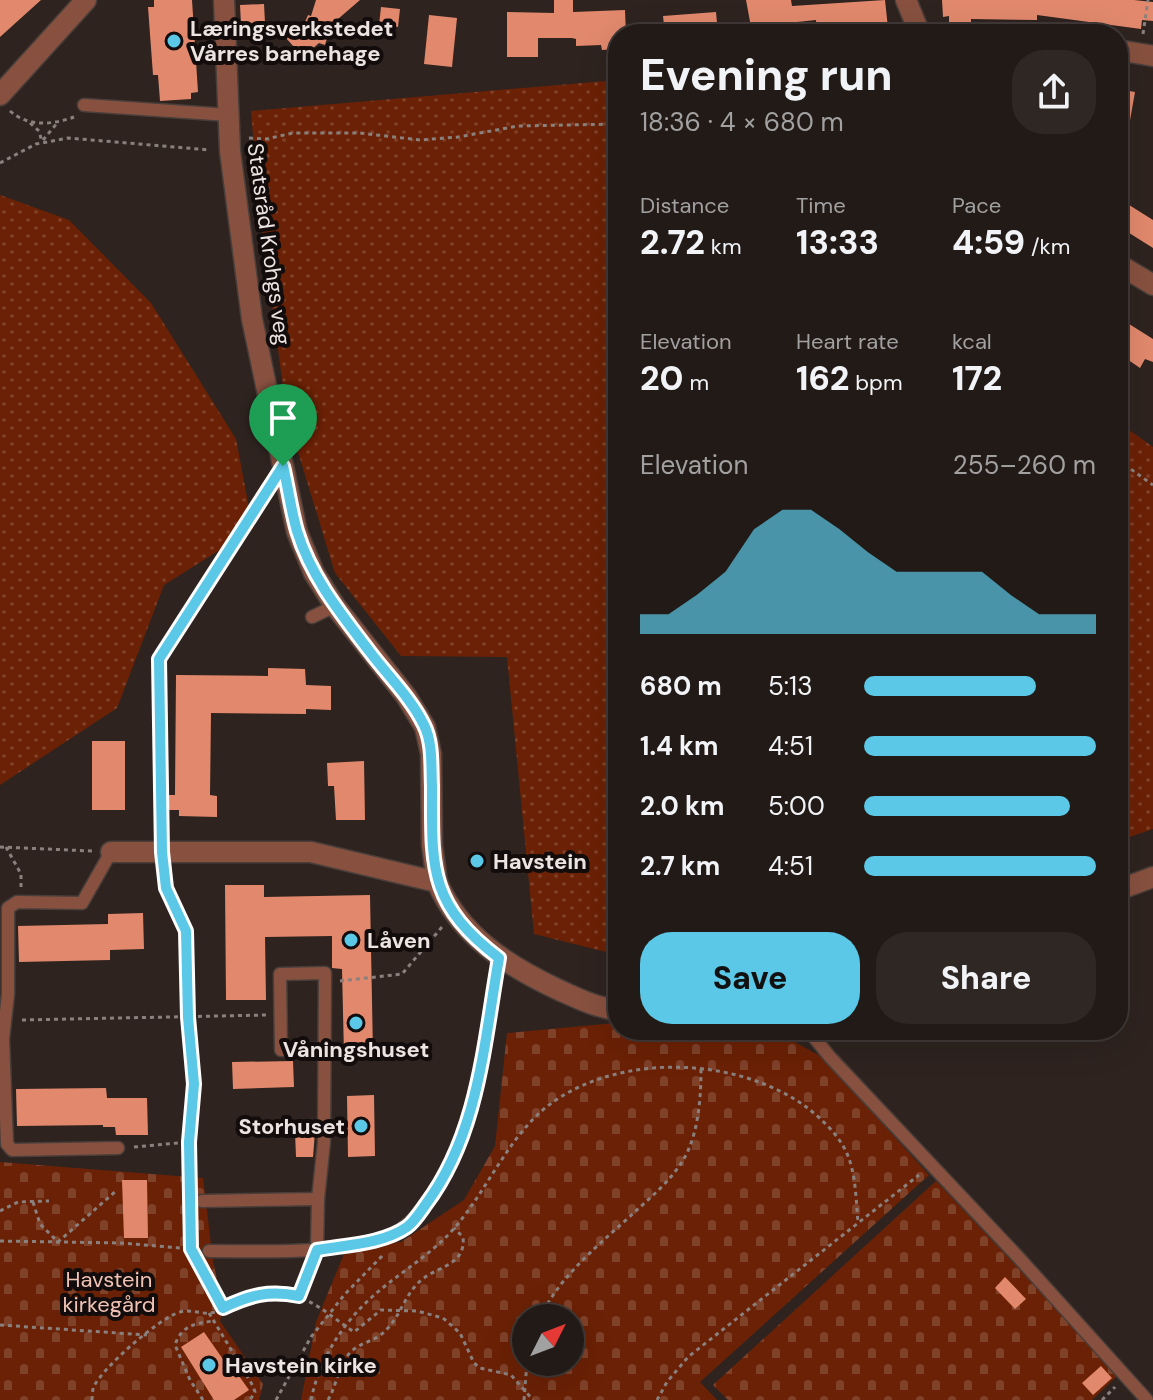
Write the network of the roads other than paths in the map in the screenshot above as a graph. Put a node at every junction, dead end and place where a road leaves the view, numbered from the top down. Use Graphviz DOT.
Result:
graph roads {
  1 [pos="224,0"];
  2 [pos="906,0"];
  3 [pos="79,3"];
  4 [pos="916,24"];
  5 [pos="3,96"];
  6 [pos="84,105"];
  7 [pos="229,115"];
  8 [pos="1128,270"];
  9 [pos="1153,285"];
  10 [pos="335,606"];
  11 [pos="312,617"];
  12 [pos="111,852"];
  13 [pos="1153,877"];
  14 [pos="437,882"];
  15 [pos="1128,886"];
  16 [pos="499,958"];
  17 [pos="608,1009"];
  18 [pos="815,1040"];
  19 [pos="323,1049"];
  20 [pos="118,1148"];
  21 [pos="318,1199"];
  22 [pos="202,1201"];
  23 [pos="317,1250"];
  24 [pos="209,1251"];
  25 [pos="1147,1400"];
  1 -- 7 [label="street, Statsråd Krohgs veg"];
  2 -- 4 [label="street"];
  3 -- 5 [label="street"];
  6 -- 7 [label="lane"];
  7 -- 10 [label="street, Statsråd Krohgs veg"];
  8 -- 9 [label="street"];
  10 -- 11 [label="lane"];
  10 -- 14 [label="street, Statsråd Krohgs veg"];
  12 -- 14 [label="street"];
  12 -- 20 [label="lane"];
  13 -- 15 [label="street"];
  14 -- 16 [label="street, Statsråd Krohgs veg"];
  16 -- 17 [label="street, Statsråd Krohgs veg"];
  16 -- 23 [label="lane"];
  18 -- 25 [label="lane"];
  19 -- 19 [label="lane"];
  19 -- 21 [label="lane"];
  21 -- 22 [label="lane"];
  21 -- 23 [label="lane"];
  23 -- 24 [label="lane"];
}
